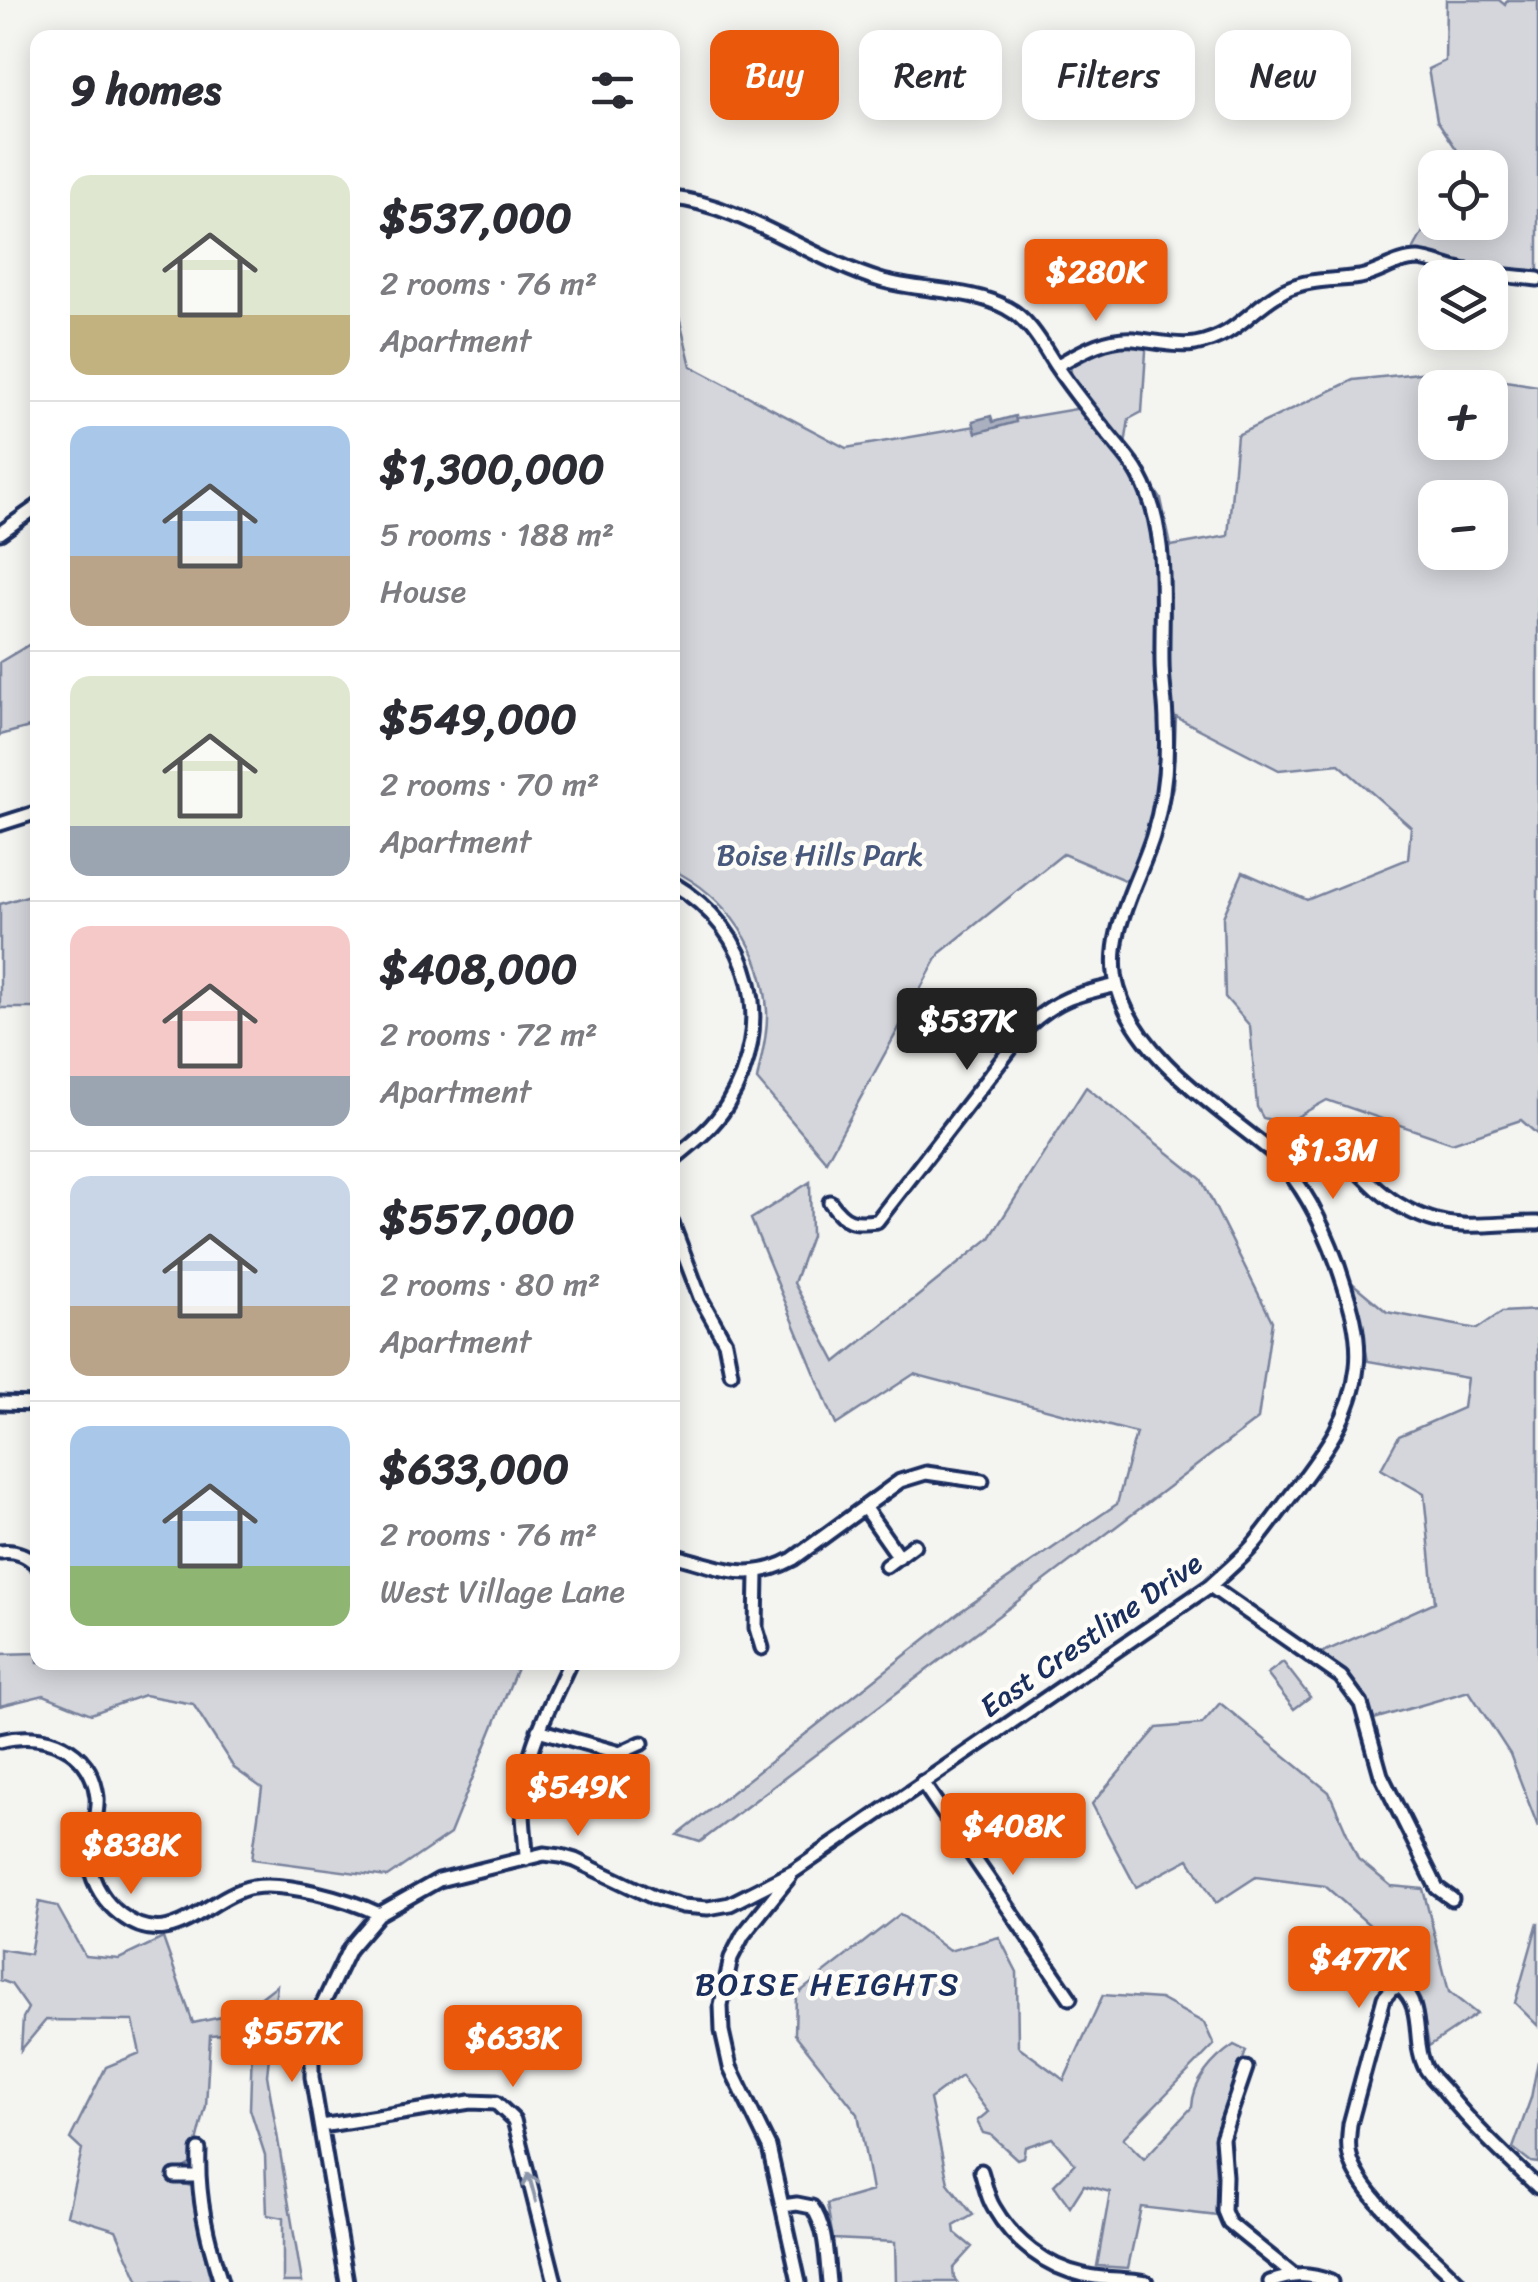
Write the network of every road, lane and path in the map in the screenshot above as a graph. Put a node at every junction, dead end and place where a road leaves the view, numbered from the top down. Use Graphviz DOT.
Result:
graph roads {
  1 [pos="680,199"];
  2 [pos="1538,279"];
  3 [pos="1056,366"];
  4 [pos="30,512"];
  5 [pos="0,534"];
  6 [pos="30,815"];
  7 [pos="0,824"];
  8 [pos="680,888"];
  9 [pos="1116,985"];
  10 [pos="1272,1152"];
  11 [pos="680,1153"];
  12 [pos="830,1202"];
  13 [pos="1538,1223"];
  14 [pos="680,1244"];
  15 [pos="730,1372"];
  16 [pos="0,1403"];
  17 [pos="30,1404"];
  18 [pos="982,1481"];
  19 [pos="864,1507"];
  20 [pos="914,1545"];
  21 [pos="0,1552"];
  22 [pos="680,1557"];
  23 [pos="898,1557"];
  24 [pos="30,1559"];
  25 [pos="886,1566"];
  26 [pos="757,1573"];
  27 [pos="1210,1586"];
  28 [pos="762,1648"];
  29 [pos="566,1670"];
  30 [pos="538,1730"];
  31 [pos="0,1740"];
  32 [pos="642,1743"];
  33 [pos="922,1782"];
  34 [pos="526,1858"];
  35 [pos="793,1872"];
  36 [pos="1452,1899"];
  37 [pos="378,1914"];
  38 [pos="1070,1998"];
  39 [pos="1246,2068"];
  40 [pos="321,2126"];
  41 [pos="199,2150"];
  42 [pos="981,2171"];
  43 [pos="176,2176"];
  44 [pos="198,2176"];
  45 [pos="1538,2186"];
  46 [pos="783,2206"];
  47 [pos="1292,2274"];
  48 [pos="221,2282"];
  49 [pos="347,2282"];
  50 [pos="555,2282"];
  51 [pos="799,2282"];
  52 [pos="828,2282"];
  53 [pos="1146,2282"];
  54 [pos="1270,2282"];
  55 [pos="1330,2282"];
  56 [pos="1458,2282"];
  1 -- 3 [label="street, East Crestline Drive"];
  2 -- 3 [label="street"];
  3 -- 9 [label="street, East Crestline Drive"];
  4 -- 5 [label="street"];
  6 -- 7 [label="street"];
  8 -- 11 [label="street"];
  9 -- 10 [label="street, East Crestline Drive"];
  9 -- 12 [label="street"];
  10 -- 13 [label="street"];
  10 -- 27 [label="street, East Crestline Drive"];
  14 -- 15 [label="street"];
  16 -- 17 [label="street"];
  18 -- 19 [label="street"];
  19 -- 23 [label="street"];
  19 -- 26 [label="street"];
  20 -- 23 [label="street"];
  21 -- 24 [label="street"];
  22 -- 26 [label="street"];
  23 -- 25 [label="street"];
  26 -- 28 [label="street"];
  27 -- 33 [label="street, East Crestline Drive"];
  27 -- 36 [label="street"];
  29 -- 30 [label="street"];
  30 -- 32 [label="street"];
  30 -- 34 [label="street"];
  31 -- 37 [label="street"];
  33 -- 35 [label="street, East Crestline Drive"];
  33 -- 38 [label="street"];
  34 -- 35 [label="street"];
  34 -- 37 [label="street"];
  35 -- 46 [label="street"];
  37 -- 40 [label="street"];
  39 -- 47 [label="street"];
  40 -- 49 [label="street"];
  50 -- 40 [label="street, one-way"];
  41 -- 44 [label="street"];
  42 -- 53 [label="street"];
  43 -- 44 [label="street"];
  44 -- 48 [label="street"];
  45 -- 56 [label="street"];
  46 -- 51 [label="street"];
  46 -- 52 [label="street"];
  47 -- 54 [label="street"];
  47 -- 55 [label="street"];
}
